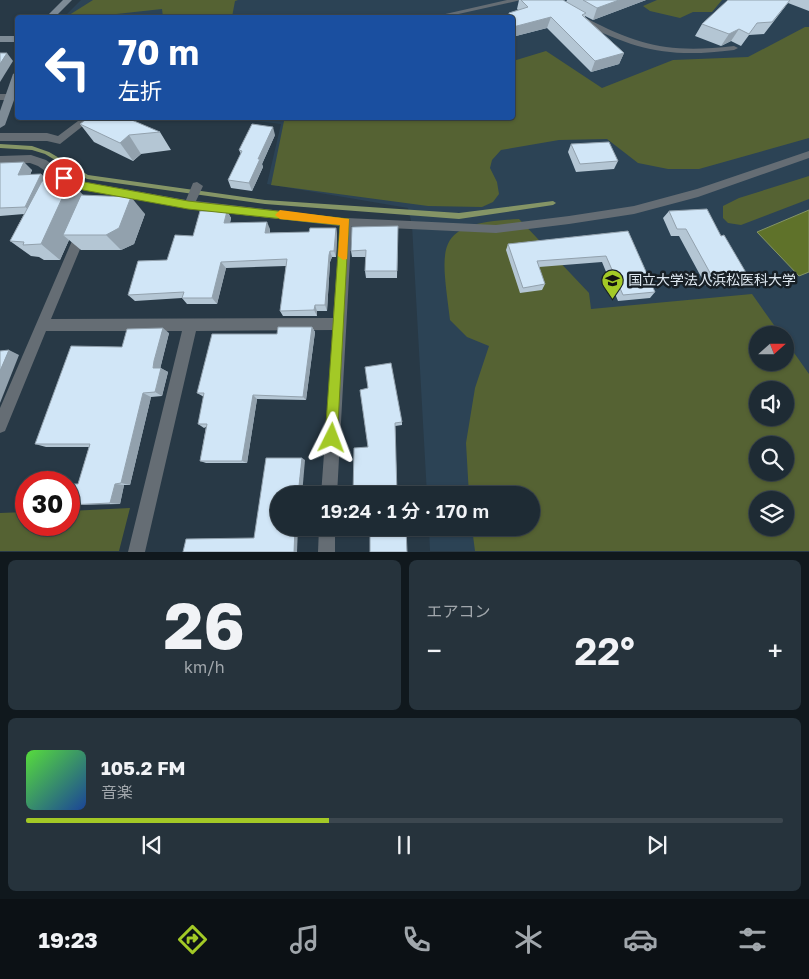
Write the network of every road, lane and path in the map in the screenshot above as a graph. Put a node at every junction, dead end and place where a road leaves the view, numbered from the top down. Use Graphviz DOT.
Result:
graph roads {
  1 [pos="68,0"];
  2 [pos="517,0"];
  3 [pos="52,15"];
  4 [pos="450,15"];
  5 [pos="574,15"];
  6 [pos="0,39"];
  7 [pos="15,39"];
  8 [pos="734,48"];
  9 [pos="15,79"];
  10 [pos="5,97"];
  11 [pos="85,120"];
  12 [pos="0,125"];
  13 [pos="0,136"];
  14 [pos="809,154"];
  15 [pos="0,160"];
  16 [pos="197,186"];
  17 [pos="188,205"];
  18 [pos="87,216"];
  19 [pos="346,222"];
  20 [pos="338,324"];
  21 [pos="43,325"];
  22 [pos="190,326"];
  23 [pos="0,426"];
  24 [pos="329,486"];
  25 [pos="327,536"];
  26 [pos="136,552"];
  27 [pos="326,552"];
  1 -- 3 [label="street"];
  2 -- 4 [label="lane"];
  5 -- 8 [label="lane"];
  6 -- 7 [label="street"];
  9 -- 10 [label="street"];
  10 -- 12 [label="street"];
  11 -- 13 [label="street"];
  14 -- 19 [label="lane"];
  15 -- 17 [label="street"];
  16 -- 17 [label="street"];
  17 -- 19 [label="street"];
  18 -- 21 [label="street"];
  19 -- 20 [label="street"];
  20 -- 22 [label="street"];
  20 -- 24 [label="street"];
  21 -- 22 [label="street"];
  21 -- 23 [label="street"];
  22 -- 26 [label="street"];
  25 -- 27 [label="street"];
}
